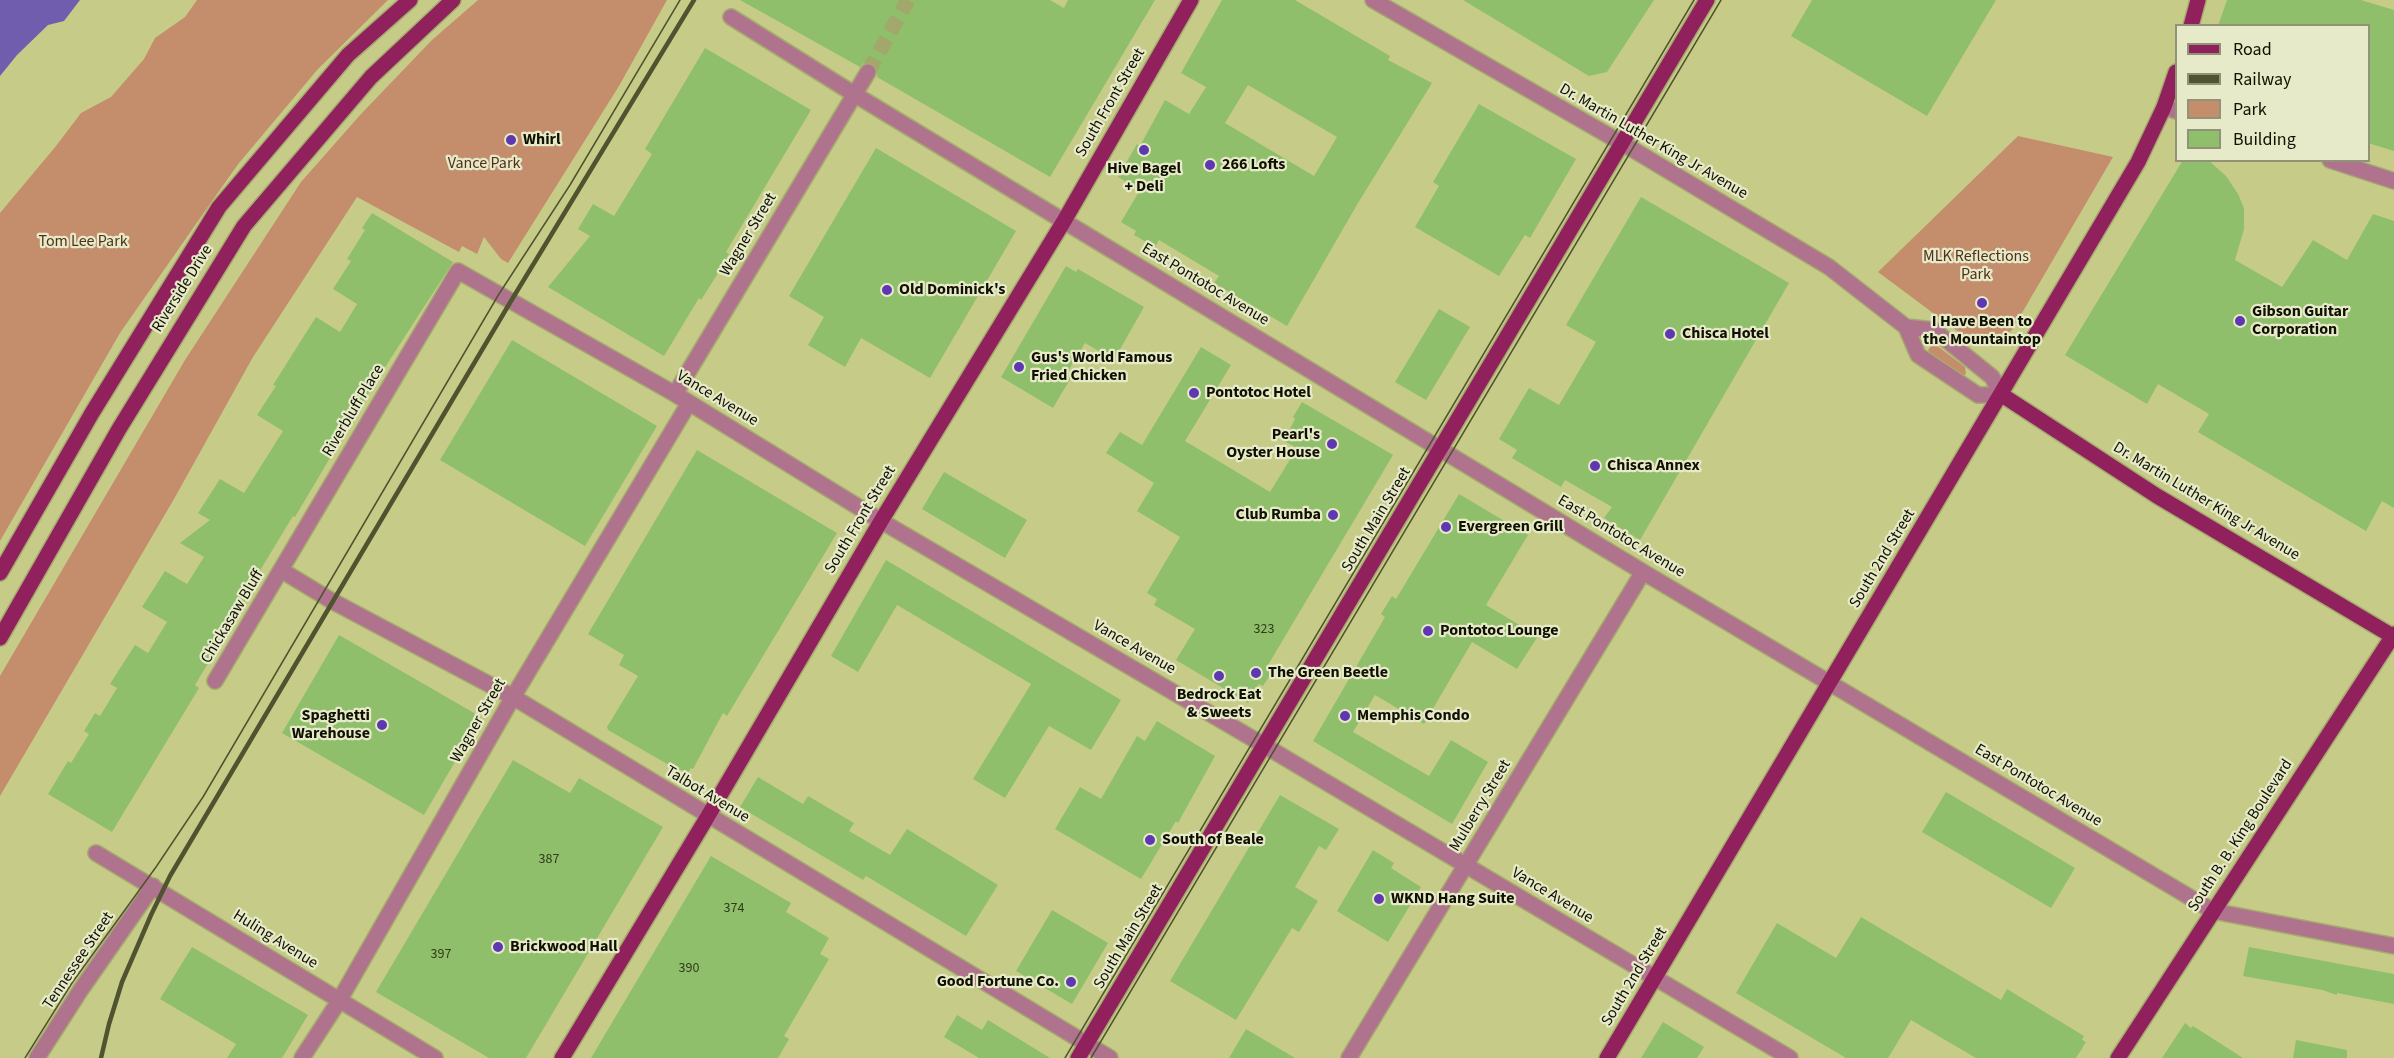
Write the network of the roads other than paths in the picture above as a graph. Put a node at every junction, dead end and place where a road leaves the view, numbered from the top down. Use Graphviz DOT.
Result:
graph roads {
  1 [pos="410,0"];
  2 [pos="453,0"];
  3 [pos="1191,0"];
  4 [pos="1374,0"];
  5 [pos="1707,0"];
  6 [pos="2198,0"];
  7 [pos="731,17"];
  8 [pos="2191,24"];
  9 [pos="868,72"];
  10 [pos="2175,78"];
  11 [pos="854,94"];
  12 [pos="2170,109"];
  13 [pos="1622,143"];
  14 [pos="2336,162"];
  15 [pos="2394,181"];
  16 [pos="1064,221"];
  17 [pos="458,271"];
  18 [pos="1906,327"];
  19 [pos="675,394"];
  20 [pos="2001,395"];
  21 [pos="689,403"];
  22 [pos="1440,449"];
  23 [pos="880,521"];
  24 [pos="281,570"];
  25 [pos="1643,572"];
  26 [pos="0,573"];
  27 [pos="2394,636"];
  28 [pos="0,638"];
  29 [pos="215,681"];
  30 [pos="1830,683"];
  31 [pos="513,697"];
  32 [pos="1264,746"];
  33 [pos="708,816"];
  34 [pos="96,853"];
  35 [pos="1466,866"];
  36 [pos="153,886"];
  37 [pos="2213,911"];
  38 [pos="2394,946"];
  39 [pos="1655,978"];
  40 [pos="339,1001"];
  41 [pos="1086,1043"];
  42 [pos="37,1058"];
  43 [pos="302,1058"];
  44 [pos="435,1058"];
  45 [pos="562,1058"];
  46 [pos="1078,1058"];
  47 [pos="1110,1058"];
  48 [pos="1349,1058"];
  49 [pos="1607,1058"];
  50 [pos="1790,1058"];
  51 [pos="2118,1058"];
  1 -- 26 [label="main road, Riverside Drive"];
  2 -- 28 [label="main road, Riverside Drive"];
  3 -- 16 [label="main road, South Front Street"];
  4 -- 13 [label="street, Dr. Martin Luther King Jr Avenue"];
  5 -- 13 [label="main road, South Main Street"];
  6 -- 8 [label="main road"];
  7 -- 11 [label="street, East Pontotoc Avenue"];
  9 -- 11 [label="street, Wagner Street"];
  10 -- 12 [label="main road, South 2nd Street"];
  11 -- 16 [label="street, East Pontotoc Avenue"];
  11 -- 19 [label="street, Wagner Street"];
  12 -- 20 [label="main road, South 2nd Street"];
  13 -- 18 [label="street, Dr. Martin Luther King Jr Avenue"];
  13 -- 22 [label="main road, South Main Street"];
  14 -- 15 [label="street"];
  16 -- 22 [label="street, East Pontotoc Avenue"];
  16 -- 23 [label="main road, South Front Street"];
  17 -- 19 [label="street, Vance Avenue"];
  17 -- 24 [label="street, Riverbluff Place"];
  18 -- 20 [label="street, Dr. Martin Luther King Jr Avenue"];
  18 -- 20 [label="street, Dr. Martin Luther King Jr Avenue"];
  19 -- 21 [label="street, Vance Avenue"];
  20 -- 27 [label="main road, Dr. Martin Luther King Jr Avenue"];
  20 -- 30 [label="main road, South 2nd Street"];
  21 -- 23 [label="street, Vance Avenue"];
  21 -- 31 [label="street, Wagner Street"];
  22 -- 25 [label="street, East Pontotoc Avenue"];
  22 -- 32 [label="main road, South Main Street"];
  23 -- 32 [label="street, Vance Avenue"];
  23 -- 33 [label="main road, South Front Street"];
  24 -- 29 [label="street, Chickasaw Bluff"];
  24 -- 31 [label="street, Talbot Avenue"];
  25 -- 30 [label="street, East Pontotoc Avenue"];
  25 -- 35 [label="street, Mulberry Street"];
  27 -- 37 [label="main road, South B. B. King Boulevard"];
  30 -- 37 [label="street, East Pontotoc Avenue"];
  30 -- 39 [label="main road, South 2nd Street"];
  31 -- 33 [label="street, Talbot Avenue"];
  31 -- 40 [label="street, Wagner Street"];
  32 -- 35 [label="street, Vance Avenue"];
  32 -- 41 [label="main road, South Main Street"];
  33 -- 41 [label="street, Talbot Avenue"];
  33 -- 45 [label="main road, South Front Street"];
  34 -- 36 [label="street, Huling Avenue"];
  35 -- 39 [label="street, Vance Avenue"];
  35 -- 48 [label="street, Mulberry Street"];
  36 -- 40 [label="street, Huling Avenue"];
  36 -- 42 [label="street, Tennessee Street"];
  37 -- 38 [label="street, East Pontotoc Avenue"];
  37 -- 51 [label="main road, South B. B. King Boulevard"];
  39 -- 49 [label="main road, South 2nd Street"];
  39 -- 50 [label="street, Vance Avenue"];
  40 -- 43 [label="street, Wagner Street"];
  40 -- 44 [label="street, Huling Avenue"];
  41 -- 46 [label="main road, South Main Street"];
  41 -- 47 [label="street, Talbot Avenue"];
}
